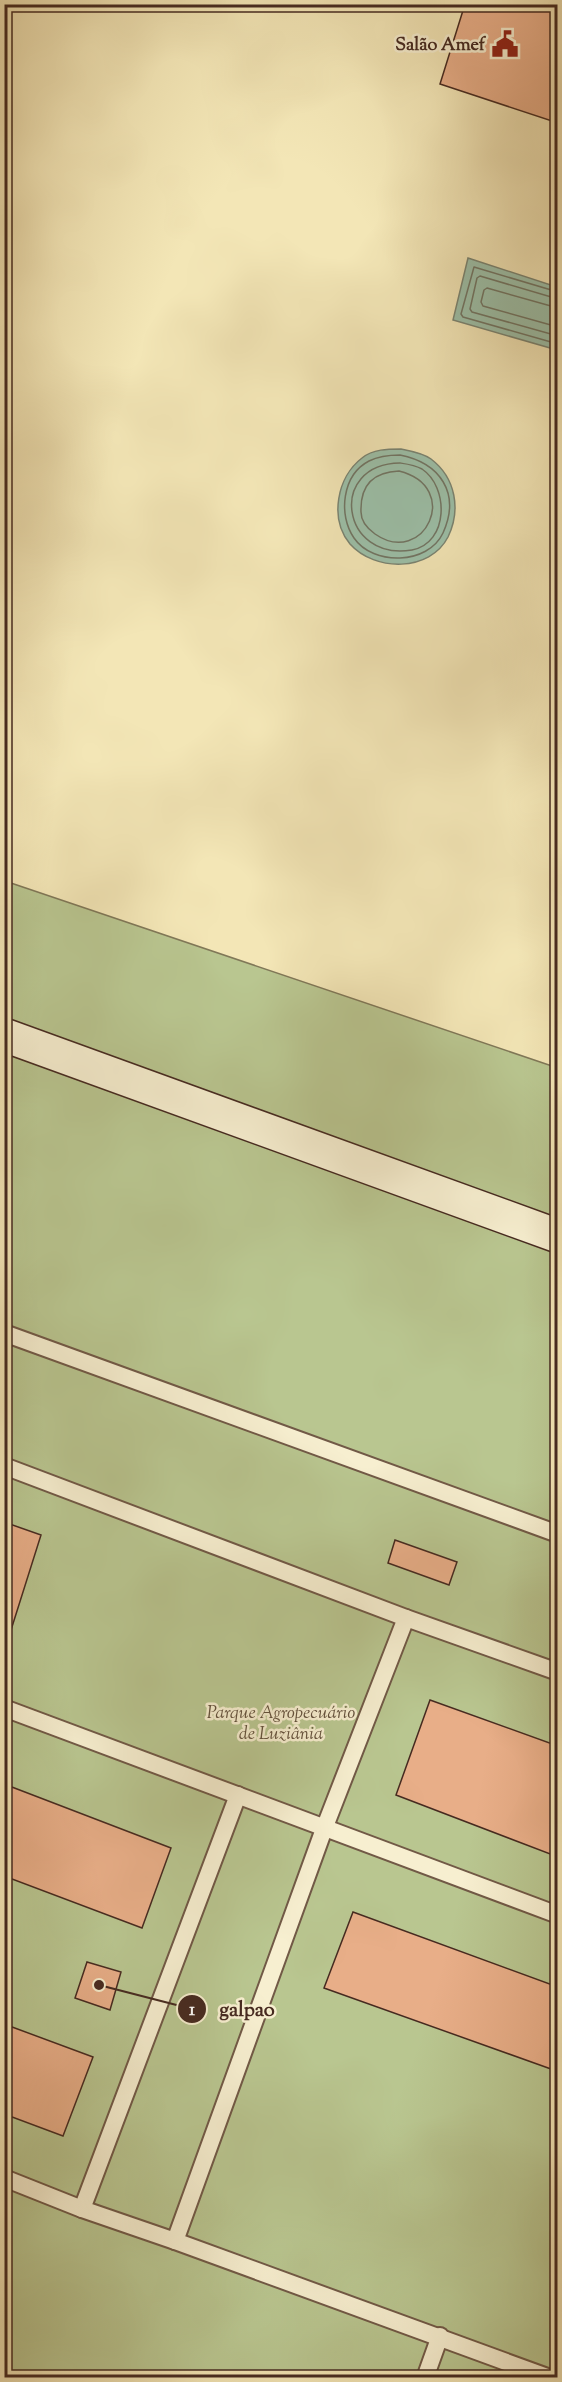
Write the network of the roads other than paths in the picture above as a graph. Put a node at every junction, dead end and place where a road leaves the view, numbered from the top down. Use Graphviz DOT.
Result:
graph roads {
  1 [pos="4,1035"];
  2 [pos="558,1236"];
  3 [pos="4,1333"];
  4 [pos="4,1466"];
  5 [pos="558,1534"];
  6 [pos="406,1618"];
  7 [pos="558,1672"];
  8 [pos="4,1708"];
  9 [pos="238,1795"];
  10 [pos="324,1829"];
  11 [pos="558,1915"];
  12 [pos="4,2178"];
  13 [pos="82,2209"];
  14 [pos="175,2241"];
  15 [pos="440,2336"];
  16 [pos="425,2378"];
  17 [pos="550,2378"];
  1 -- 2 [label="street"];
  3 -- 5 [label="lane"];
  4 -- 6 [label="lane"];
  6 -- 7 [label="lane"];
  6 -- 10 [label="lane"];
  8 -- 9 [label="lane"];
  9 -- 10 [label="lane"];
  9 -- 13 [label="lane"];
  10 -- 11 [label="lane"];
  10 -- 14 [label="lane"];
  12 -- 13 [label="lane"];
  13 -- 14 [label="lane"];
  14 -- 15 [label="lane"];
  15 -- 16 [label="lane"];
  15 -- 17 [label="lane"];
}
